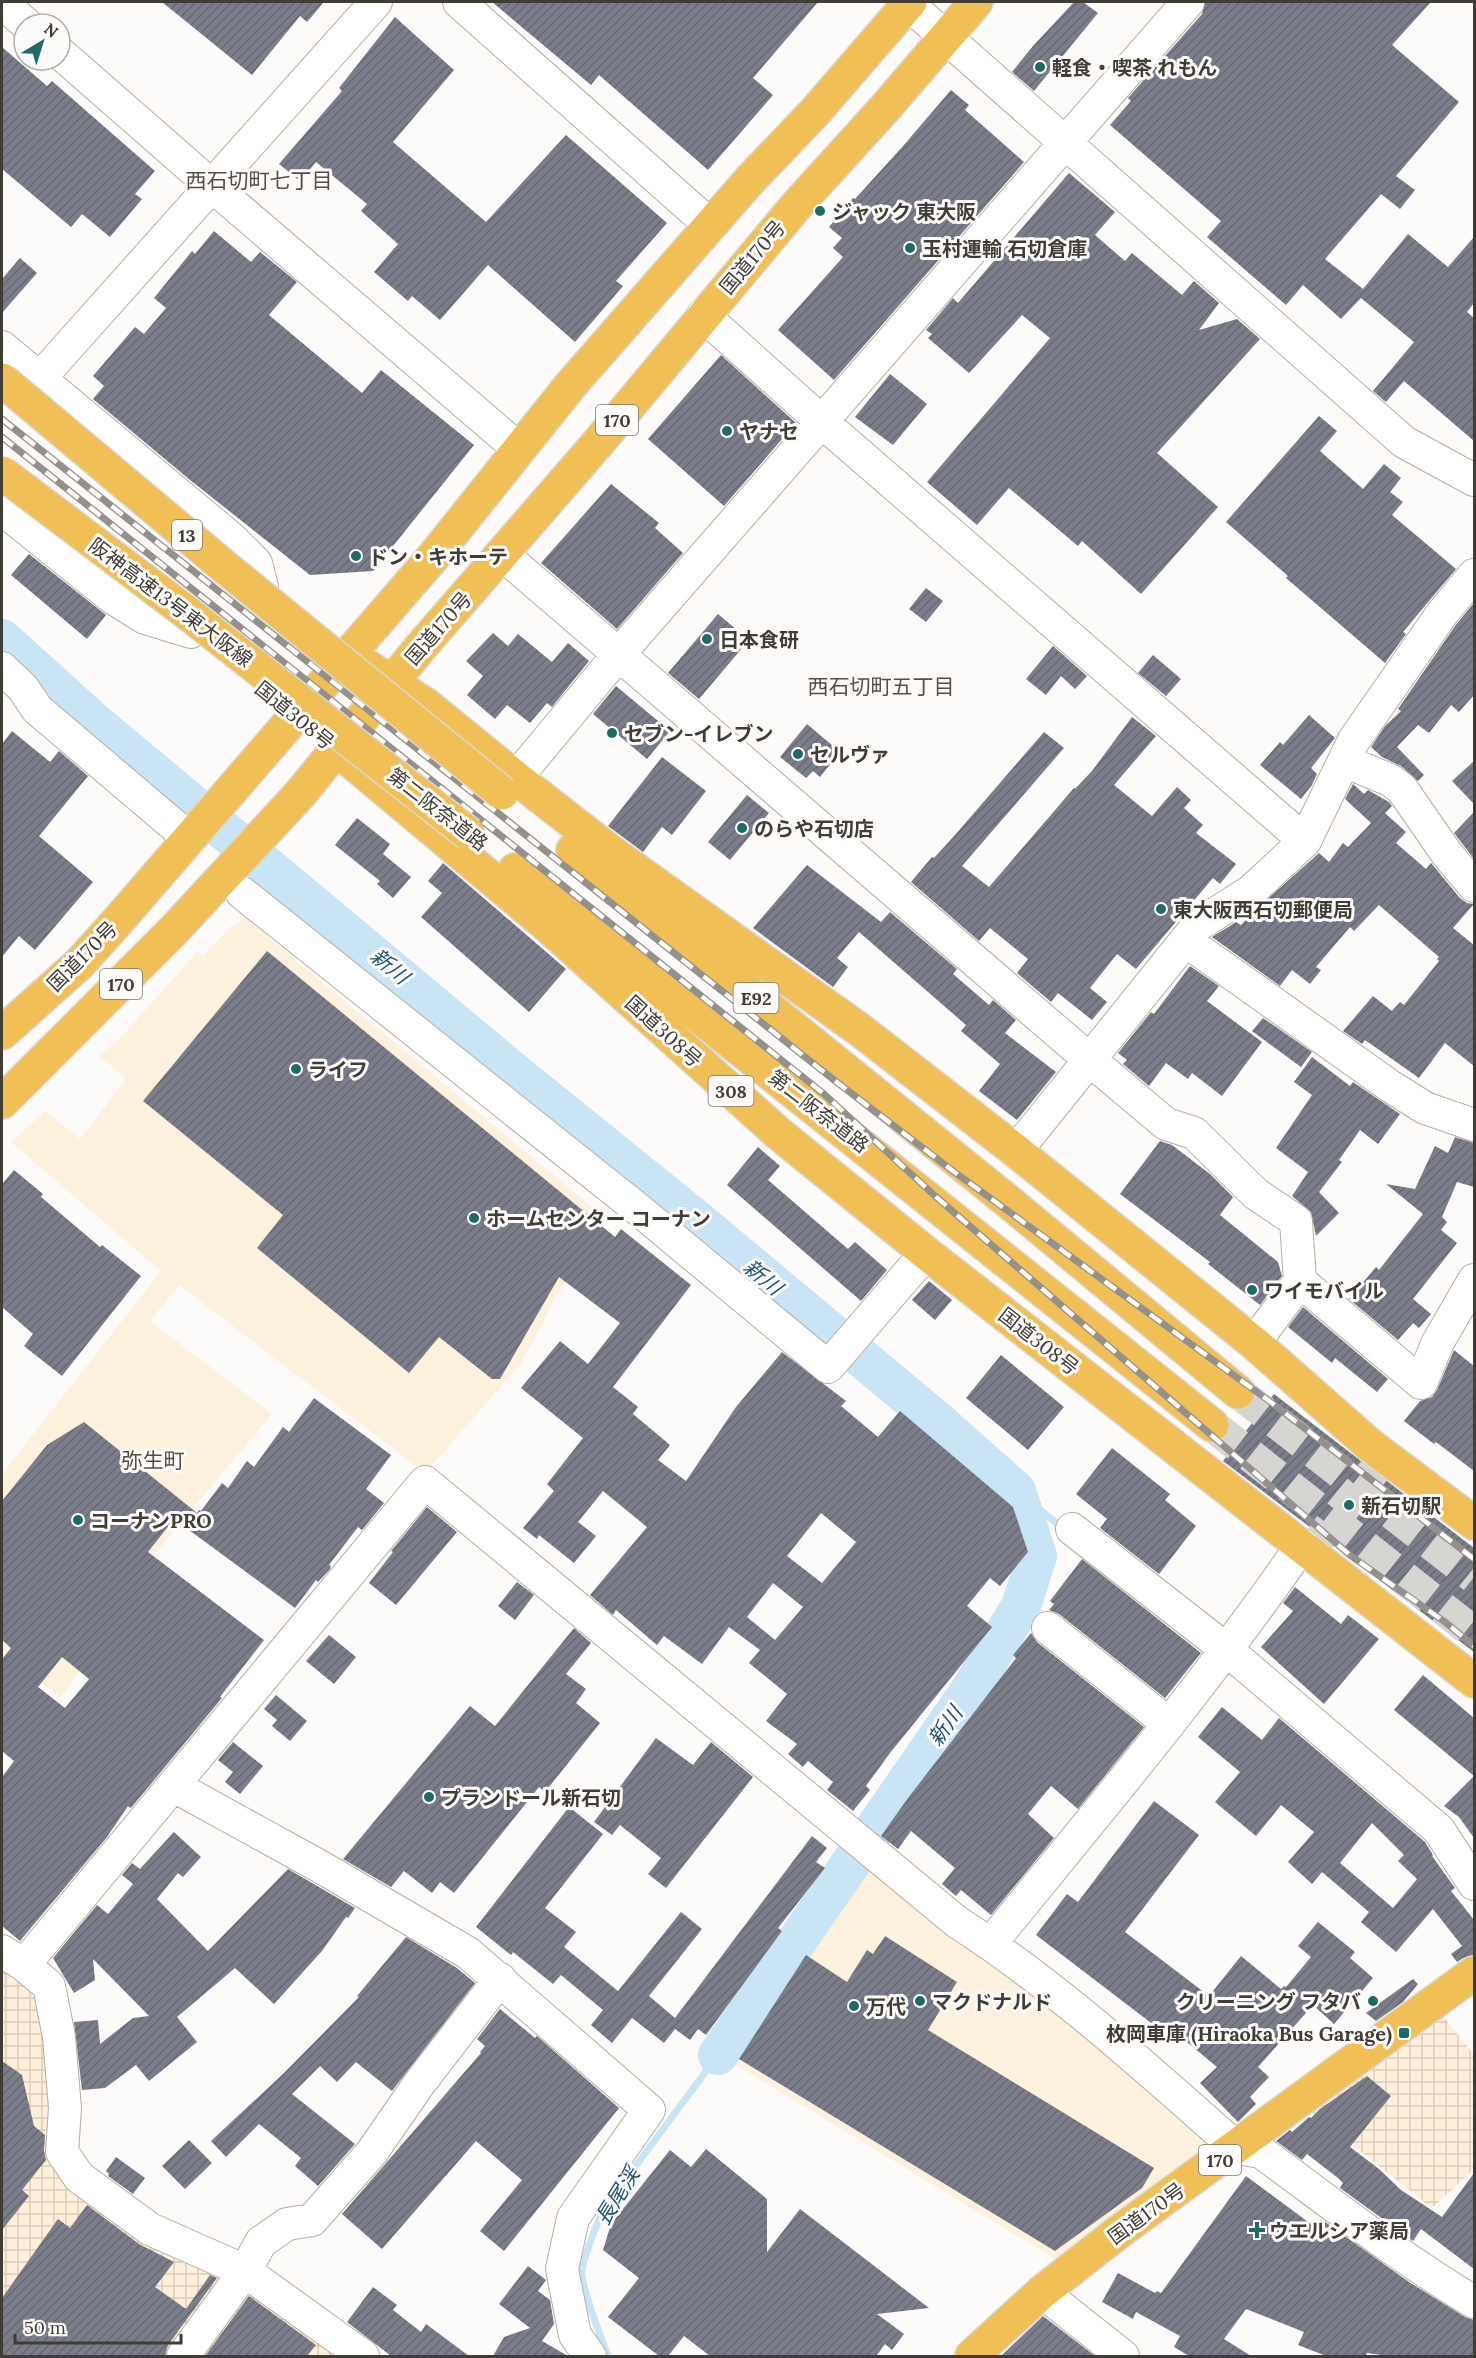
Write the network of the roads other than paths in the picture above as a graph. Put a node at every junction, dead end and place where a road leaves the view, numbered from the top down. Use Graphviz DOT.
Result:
graph roads {
  1 [pos="2,2"];
  2 [pos="376,2"];
  3 [pos="459,2"];
  4 [pos="908,2"];
  5 [pos="976,2"];
  6 [pos="1188,2"];
  7 [pos="13,12"];
  8 [pos="946,37"];
  9 [pos="72,64"];
  10 [pos="1065,144"];
  11 [pos="212,186"];
  12 [pos="710,225"];
  13 [pos="703,315"];
  14 [pos="2,347"];
  15 [pos="2,378"];
  16 [pos="40,378"];
  17 [pos="821,422"];
  18 [pos="520,450"];
  19 [pos="2,458"];
  20 [pos="2,473"];
  21 [pos="1474,480"];
  22 [pos="2,485"];
  23 [pos="2,508"];
  24 [pos="502,554"];
  25 [pos="1474,575"];
  26 [pos="262,587"];
  27 [pos="191,632"];
  28 [pos="350,654"];
  29 [pos="618,655"];
  30 [pos="2,668"];
  31 [pos="383,686"];
  32 [pos="296,716"];
  33 [pos="339,741"];
  34 [pos="1344,761"];
  35 [pos="516,778"];
  36 [pos="202,824"];
  37 [pos="1305,841"];
  38 [pos="615,855"];
  39 [pos="245,864"];
  40 [pos="1474,886"];
  41 [pos="549,927"];
  42 [pos="1186,941"];
  43 [pos="2,1033"];
  44 [pos="1090,1060"];
  45 [pos="2,1102"];
  46 [pos="1474,1125"];
  47 [pos="1017,1151"];
  48 [pos="926,1253"];
  49 [pos="1474,1280"];
  50 [pos="1300,1281"];
  51 [pos="1254,1342"];
  52 [pos="1474,1523"];
  53 [pos="1072,1529"];
  54 [pos="1302,1545"];
  55 [pos="1048,1628"];
  56 [pos="1227,1650"];
  57 [pos="1474,1681"];
  58 [pos="1169,1724"];
  59 [pos="174,1786"];
  60 [pos="1474,1884"];
  61 [pos="991,1943"];
  62 [pos="13,1958"];
  63 [pos="1474,1973"];
  64 [pos="500,1979"];
  65 [pos="1237,2148"];
  66 [pos="245,2271"];
  67 [pos="1042,2292"];
  68 [pos="1474,2302"];
  69 [pos="183,2356"];
  70 [pos="363,2356"];
  71 [pos="590,2356"];
  72 [pos="972,2356"];
  73 [pos="1123,2356"];
  1 -- 7 [label="street"];
  2 -- 11 [label="street"];
  3 -- 12 [label="street"];
  4 -- 8 [label="street"];
  4 -- 12 [label="highway, 国道170号 / 170"];
  5 -- 8 [label="highway, 国道170号 / 170"];
  6 -- 10 [label="street"];
  8 -- 10 [label="street"];
  8 -- 13 [label="highway, 国道170号 / 170"];
  9 -- 11 [label="street"];
  10 -- 17 [label="street"];
  10 -- 21 [label="street"];
  11 -- 16 [label="street"];
  11 -- 18 [label="street"];
  12 -- 18 [label="highway, 国道170号 / 170"];
  13 -- 17 [label="street"];
  13 -- 24 [label="highway, 国道170号 / 170"];
  14 -- 16 [label="street"];
  15 -- 26 [label="highway"];
  15 -- 31 [label="highway, 13, bridge"];
  16 -- 26 [label="street"];
  17 -- 29 [label="street"];
  17 -- 37 [label="street"];
  18 -- 28 [label="highway, 国道170号 / 170"];
  19 -- 32 [label="highway"];
  20 -- 33 [label="highway, 阪神高速13号東大阪線, bridge"];
  22 -- 27 [label="highway, 国道308号 / 308"];
  23 -- 27 [label="street"];
  24 -- 29 [label="street"];
  24 -- 31 [label="highway, 国道170号 / 170"];
  25 -- 34 [label="street"];
  26 -- 28 [label="highway"];
  27 -- 32 [label="highway, 国道308号 / 308"];
  28 -- 31 [label="highway"];
  28 -- 32 [label="highway, 国道170号 / 170"];
  29 -- 35 [label="street"];
  29 -- 44 [label="street"];
  30 -- 36 [label="street"];
  31 -- 33 [label="highway, 国道170号 / 170"];
  31 -- 35 [label="highway"];
  31 -- 38 [label="highway, E92, bridge"];
  32 -- 33 [label="highway, 国道308号 / 308"];
  32 -- 36 [label="highway, 国道170号 / 170"];
  33 -- 39 [label="highway, 国道170号 / 170"];
  33 -- 41 [label="highway, 国道308号 / 308"];
  33 -- 41 [label="highway, 第二阪奈道路 / E92, bridge"];
  34 -- 37 [label="street"];
  34 -- 40 [label="street"];
  35 -- 38 [label="highway"];
  36 -- 43 [label="highway, 国道170号 / 170"];
  37 -- 42 [label="street"];
  38 -- 47 [label="highway"];
  39 -- 45 [label="highway, 国道170号 / 170"];
  39 -- 48 [label="street"];
  41 -- 48 [label="highway, 国道308号 / 308"];
  42 -- 44 [label="street"];
  42 -- 46 [label="street"];
  44 -- 47 [label="street"];
  44 -- 50 [label="street"];
  47 -- 51 [label="highway"];
  48 -- 54 [label="highway, 国道308号 / 308"];
  49 -- 50 [label="street"];
  50 -- 51 [label="street"];
  51 -- 52 [label="highway"];
  53 -- 56 [label="street"];
  54 -- 56 [label="street"];
  54 -- 57 [label="highway, 国道308号 / 308"];
  55 -- 58 [label="street"];
  56 -- 58 [label="street"];
  56 -- 60 [label="street"];
  58 -- 61 [label="street"];
  59 -- 61 [label="street"];
  59 -- 62 [label="street"];
  59 -- 64 [label="street"];
  61 -- 65 [label="street"];
  62 -- 66 [label="street"];
  63 -- 65 [label="highway, 国道170号 / 170"];
  64 -- 66 [label="street"];
  64 -- 71 [label="street"];
  65 -- 67 [label="highway, 国道170号 / 170"];
  65 -- 68 [label="street"];
  66 -- 69 [label="street"];
  66 -- 70 [label="street"];
  67 -- 72 [label="highway, 国道170号 / 170"];
  67 -- 73 [label="street"];
}
